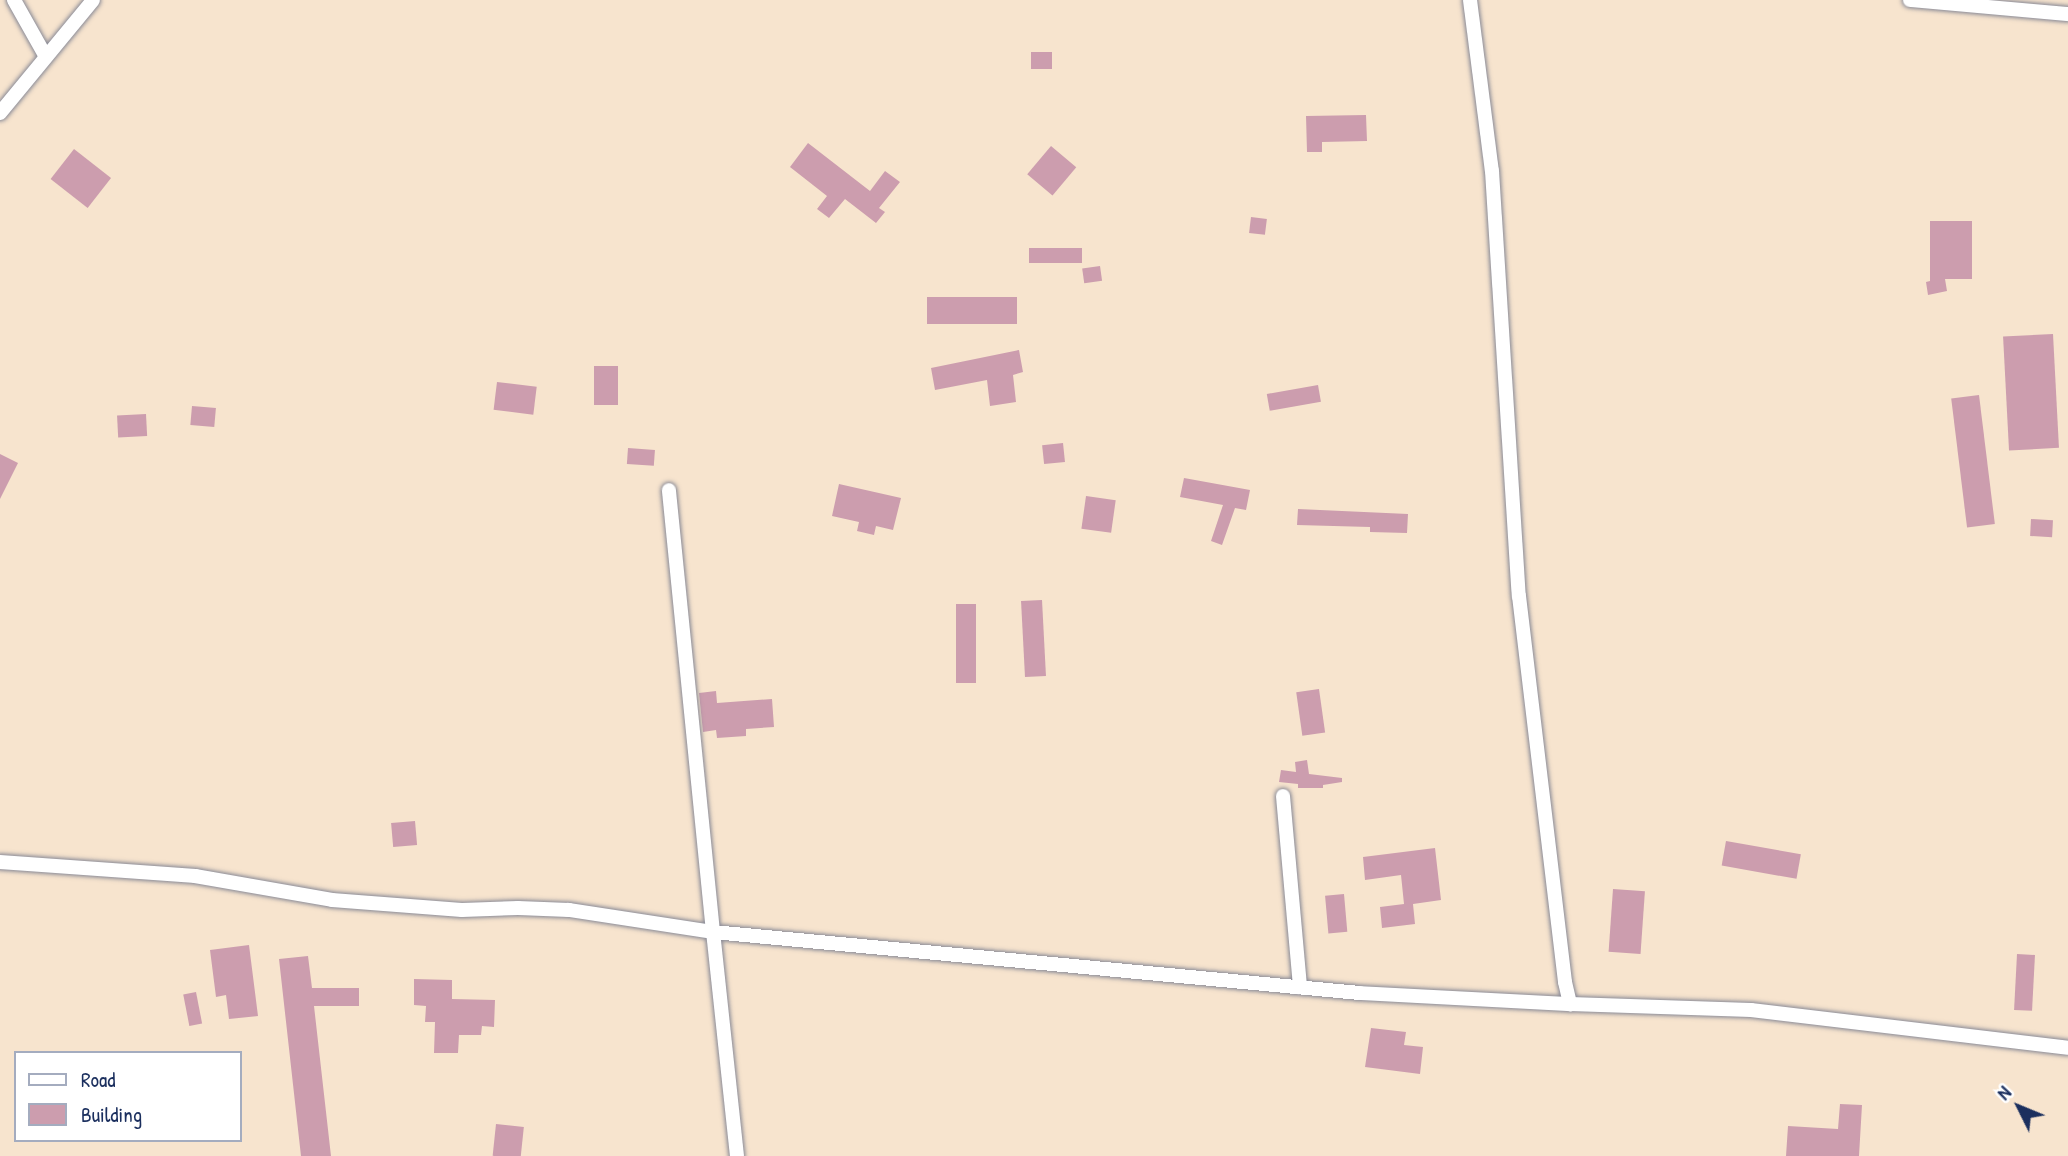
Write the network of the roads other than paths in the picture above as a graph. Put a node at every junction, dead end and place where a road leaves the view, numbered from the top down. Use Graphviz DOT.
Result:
graph roads {
  1 [pos="14,0"];
  2 [pos="93,0"];
  3 [pos="1470,0"];
  4 [pos="1910,0"];
  5 [pos="2068,14"];
  6 [pos="46,57"];
  7 [pos="0,113"];
  8 [pos="669,490"];
  9 [pos="1283,796"];
  10 [pos="0,862"];
  11 [pos="713,932"];
  12 [pos="1300,986"];
  13 [pos="1570,1004"];
  14 [pos="2068,1048"];
  15 [pos="737,1156"];
  1 -- 6 [label="street"];
  2 -- 6 [label="street"];
  3 -- 13 [label="street"];
  4 -- 5 [label="street"];
  6 -- 7 [label="street"];
  8 -- 11 [label="street"];
  9 -- 12 [label="street"];
  10 -- 11 [label="street"];
  11 -- 12 [label="street"];
  11 -- 15 [label="street"];
  12 -- 13 [label="street"];
  13 -- 14 [label="street"];
}
